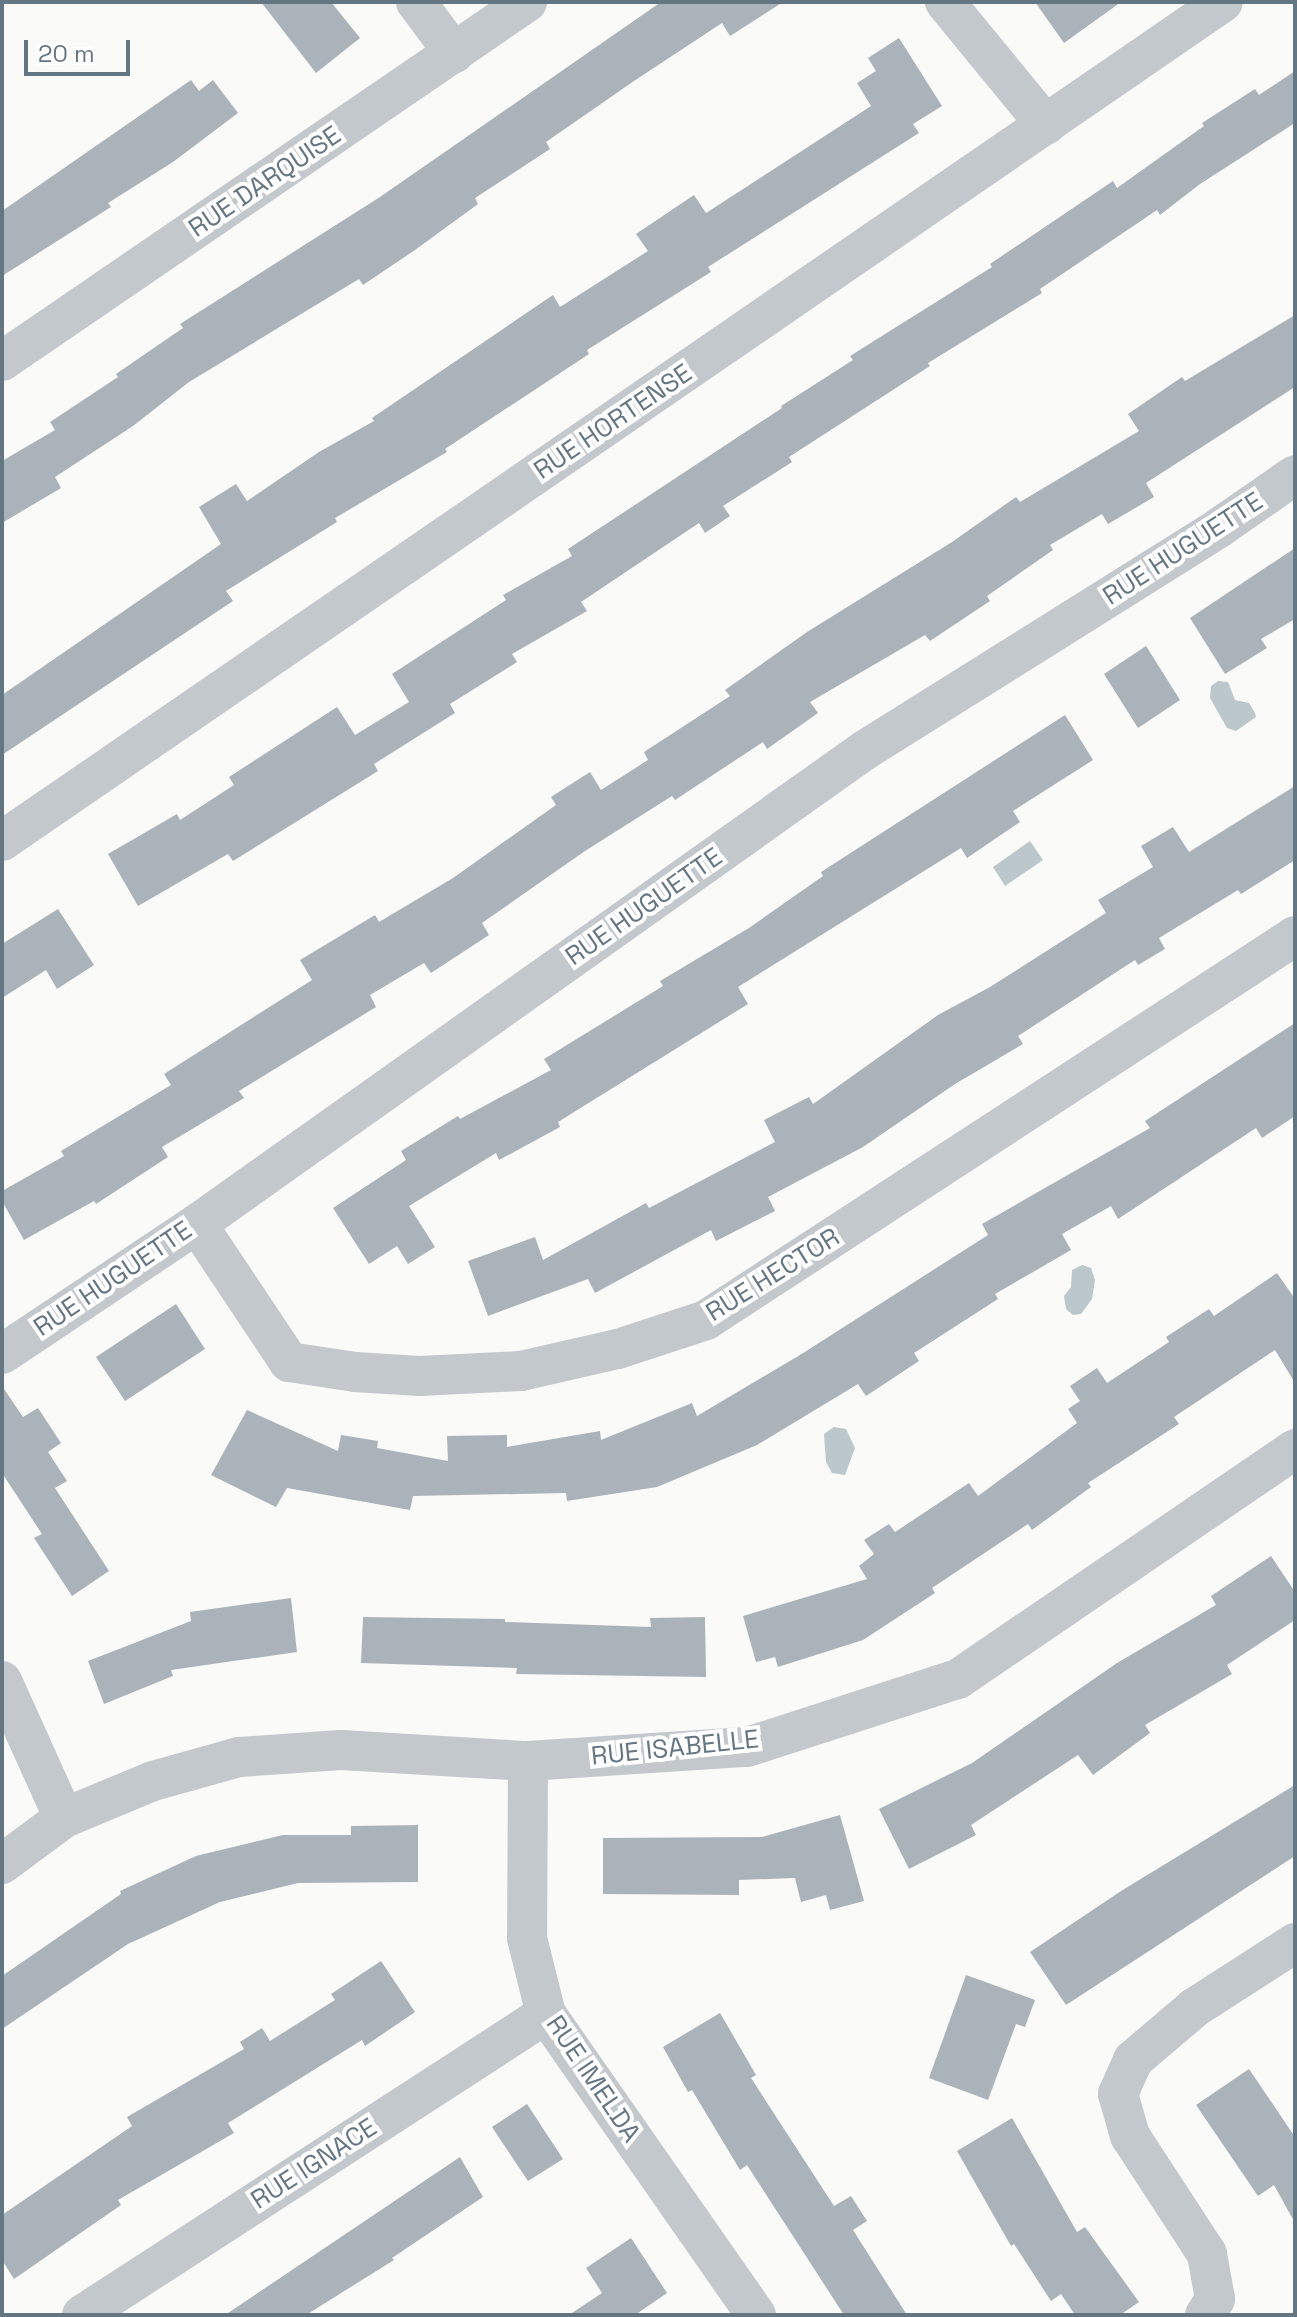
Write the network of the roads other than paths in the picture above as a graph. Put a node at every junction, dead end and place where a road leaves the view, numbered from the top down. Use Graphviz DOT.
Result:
graph roads {
  1 [pos="416,2"];
  2 [pos="527,2"];
  3 [pos="945,2"];
  4 [pos="1223,2"];
  5 [pos="454,53"];
  6 [pos="1046,125"];
  7 [pos="2,361"];
  8 [pos="1295,475"];
  9 [pos="2,841"];
  10 [pos="1295,936"];
  11 [pos="197,1224"];
  12 [pos="2,1354"];
  13 [pos="1295,1449"];
  14 [pos="2,1681"];
  15 [pos="528,1761"];
  16 [pos="64,1818"];
  17 [pos="2,1864"];
  18 [pos="1295,1943"];
  19 [pos="546,2014"];
  20 [pos="82,2315"];
  21 [pos="756,2315"];
  22 [pos="1205,2315"];
  1 -- 5 [label="street"];
  2 -- 5 [label="street, RUE DARQUISE"];
  3 -- 6 [label="street"];
  4 -- 6 [label="street, RUE HORTENSE"];
  5 -- 7 [label="street, RUE DARQUISE"];
  6 -- 9 [label="street, RUE HORTENSE"];
  8 -- 11 [label="street, RUE HUGUETTE"];
  10 -- 11 [label="street, RUE HECTOR"];
  11 -- 12 [label="street, RUE HUGUETTE"];
  13 -- 15 [label="street, RUE ISABELLE"];
  14 -- 16 [label="street"];
  15 -- 16 [label="street, RUE ISABELLE"];
  15 -- 19 [label="street, RUE IMELDA"];
  16 -- 17 [label="street, RUE ISABELLE"];
  18 -- 22 [label="street"];
  19 -- 20 [label="street, RUE IGNACE"];
  19 -- 21 [label="street, RUE IMELDA"];
}
